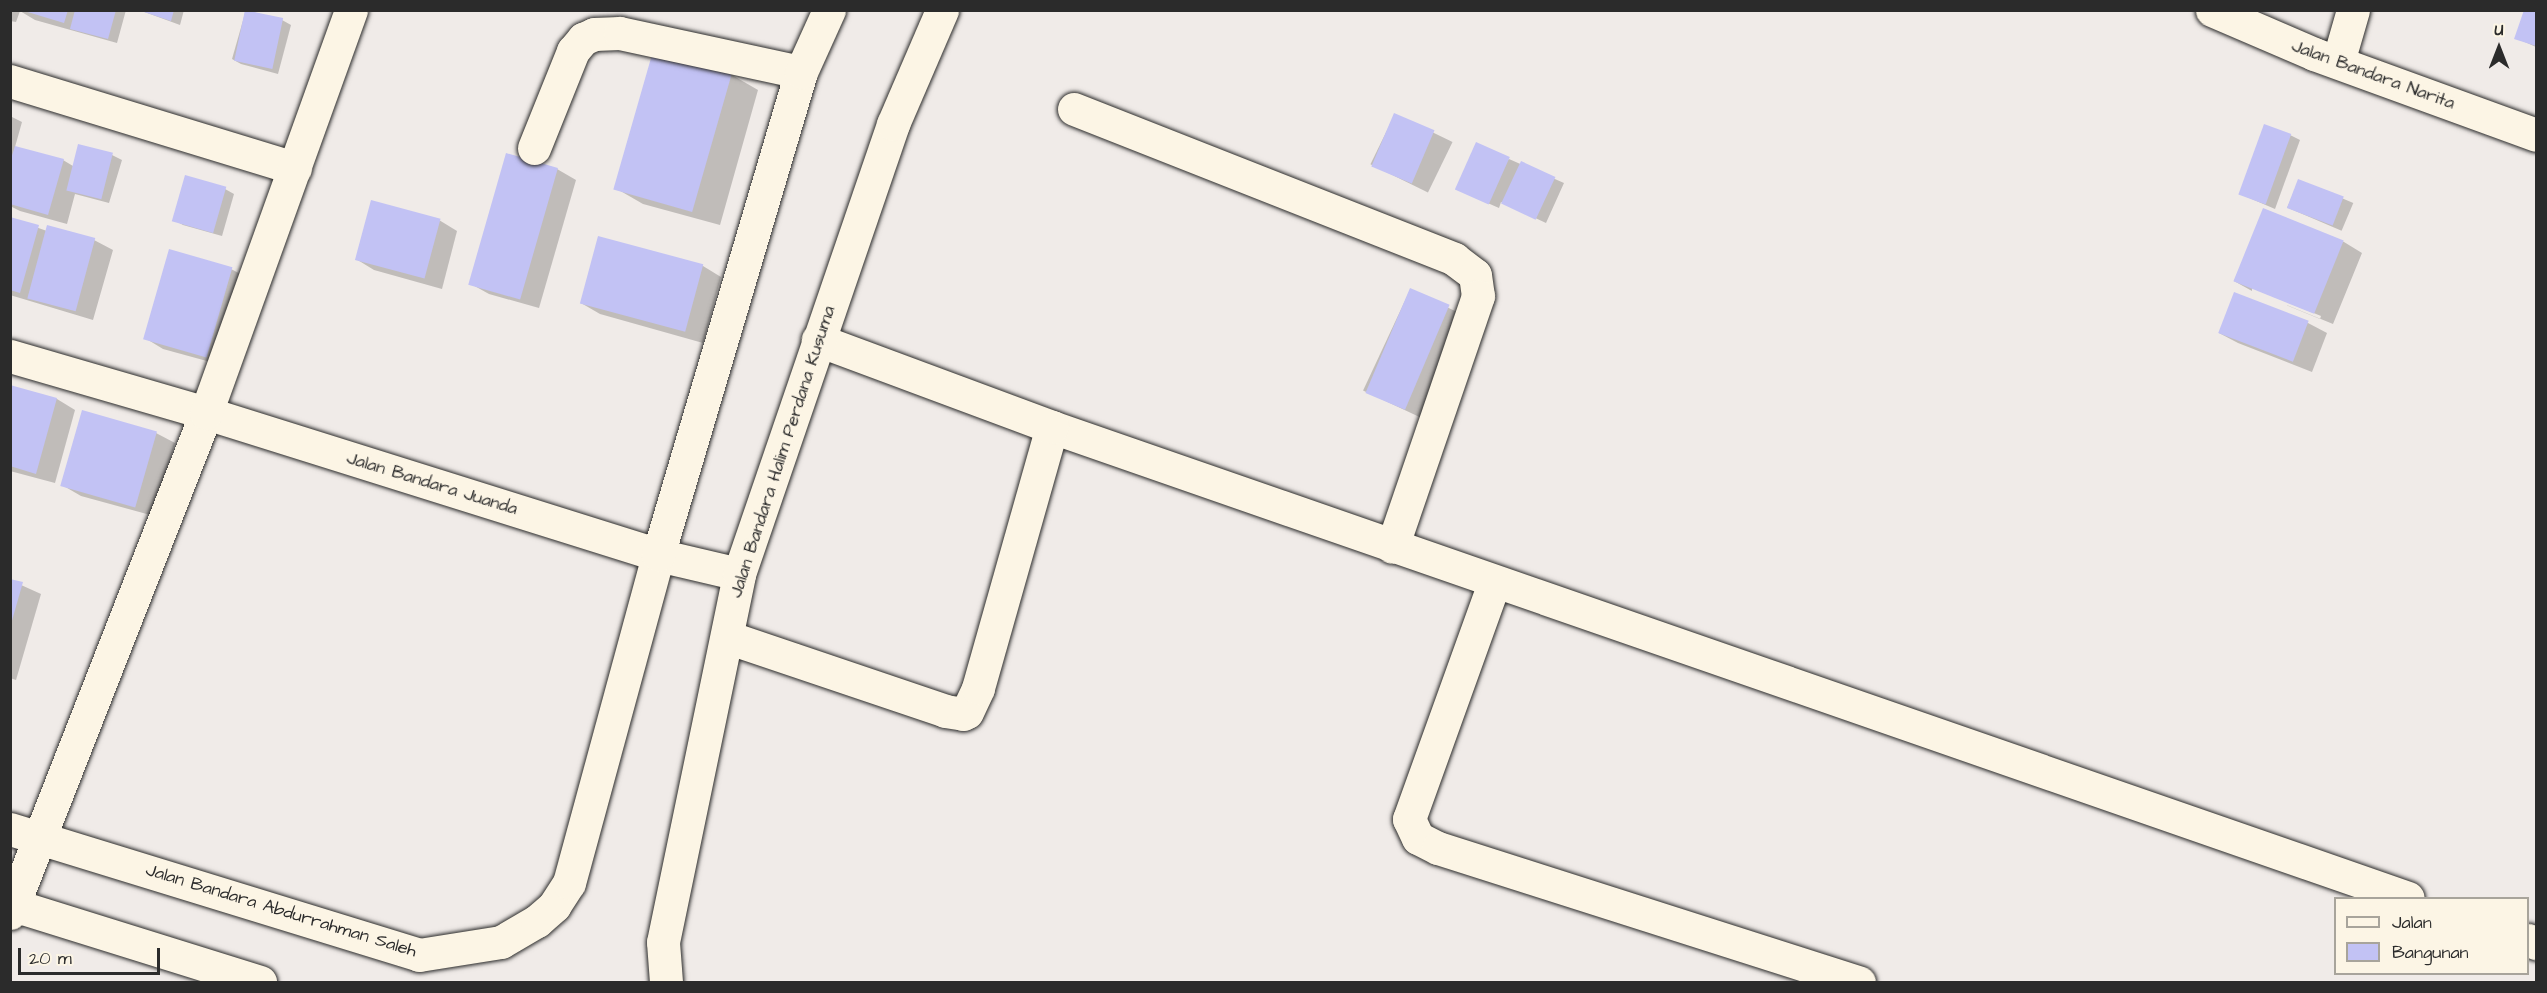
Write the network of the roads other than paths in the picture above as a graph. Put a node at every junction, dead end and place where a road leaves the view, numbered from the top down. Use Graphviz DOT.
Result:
graph roads {
  1 [pos="351,10"];
  2 [pos="829,10"];
  3 [pos="942,10"];
  4 [pos="2212,10"];
  5 [pos="2353,10"];
  6 [pos="2326,58"];
  7 [pos="801,72"];
  8 [pos="10,81"];
  9 [pos="1074,109"];
  10 [pos="2536,135"];
  11 [pos="534,148"];
  12 [pos="295,168"];
  13 [pos="818,340"];
  14 [pos="10,356"];
  15 [pos="206,413"];
  16 [pos="1052,428"];
  17 [pos="1392,547"];
  18 [pos="658,555"];
  19 [pos="739,574"];
  20 [pos="1494,583"];
  21 [pos="727,637"];
  22 [pos="24,833"];
  23 [pos="2405,897"];
  24 [pos="12,907"];
  25 [pos="415,969"];
  26 [pos="260,982"];
  27 [pos="666,982"];
  28 [pos="1859,982"];
  1 -- 12 [label="street"];
  2 -- 7 [label="street"];
  3 -- 13 [label="street, Jalan Bandara Halim Perdana Kusuma"];
  4 -- 6 [label="street, Jalan Bandara Narita"];
  5 -- 6 [label="street"];
  6 -- 10 [label="street, Jalan Bandara Narita"];
  7 -- 11 [label="street"];
  7 -- 18 [label="street"];
  8 -- 12 [label="street"];
  9 -- 17 [label="street"];
  12 -- 15 [label="street"];
  13 -- 16 [label="street"];
  13 -- 19 [label="street, Jalan Bandara Halim Perdana Kusuma"];
  14 -- 15 [label="street, Jalan Bandara Juanda"];
  15 -- 18 [label="street, Jalan Bandara Juanda"];
  15 -- 22 [label="street"];
  16 -- 17 [label="street"];
  16 -- 21 [label="street"];
  17 -- 20 [label="street"];
  18 -- 19 [label="street, Jalan Bandara Juanda"];
  18 -- 25 [label="street, Jalan Bandara Abdurrahman Saleh"];
  19 -- 21 [label="street, Jalan Bandara Halim Perdana Kusuma"];
  20 -- 23 [label="street"];
  20 -- 28 [label="street"];
  21 -- 27 [label="street, Jalan Bandara Halim Perdana Kusuma"];
  22 -- 24 [label="street"];
  22 -- 25 [label="street, Jalan Bandara Abdurrahman Saleh"];
  24 -- 26 [label="street"];
}
